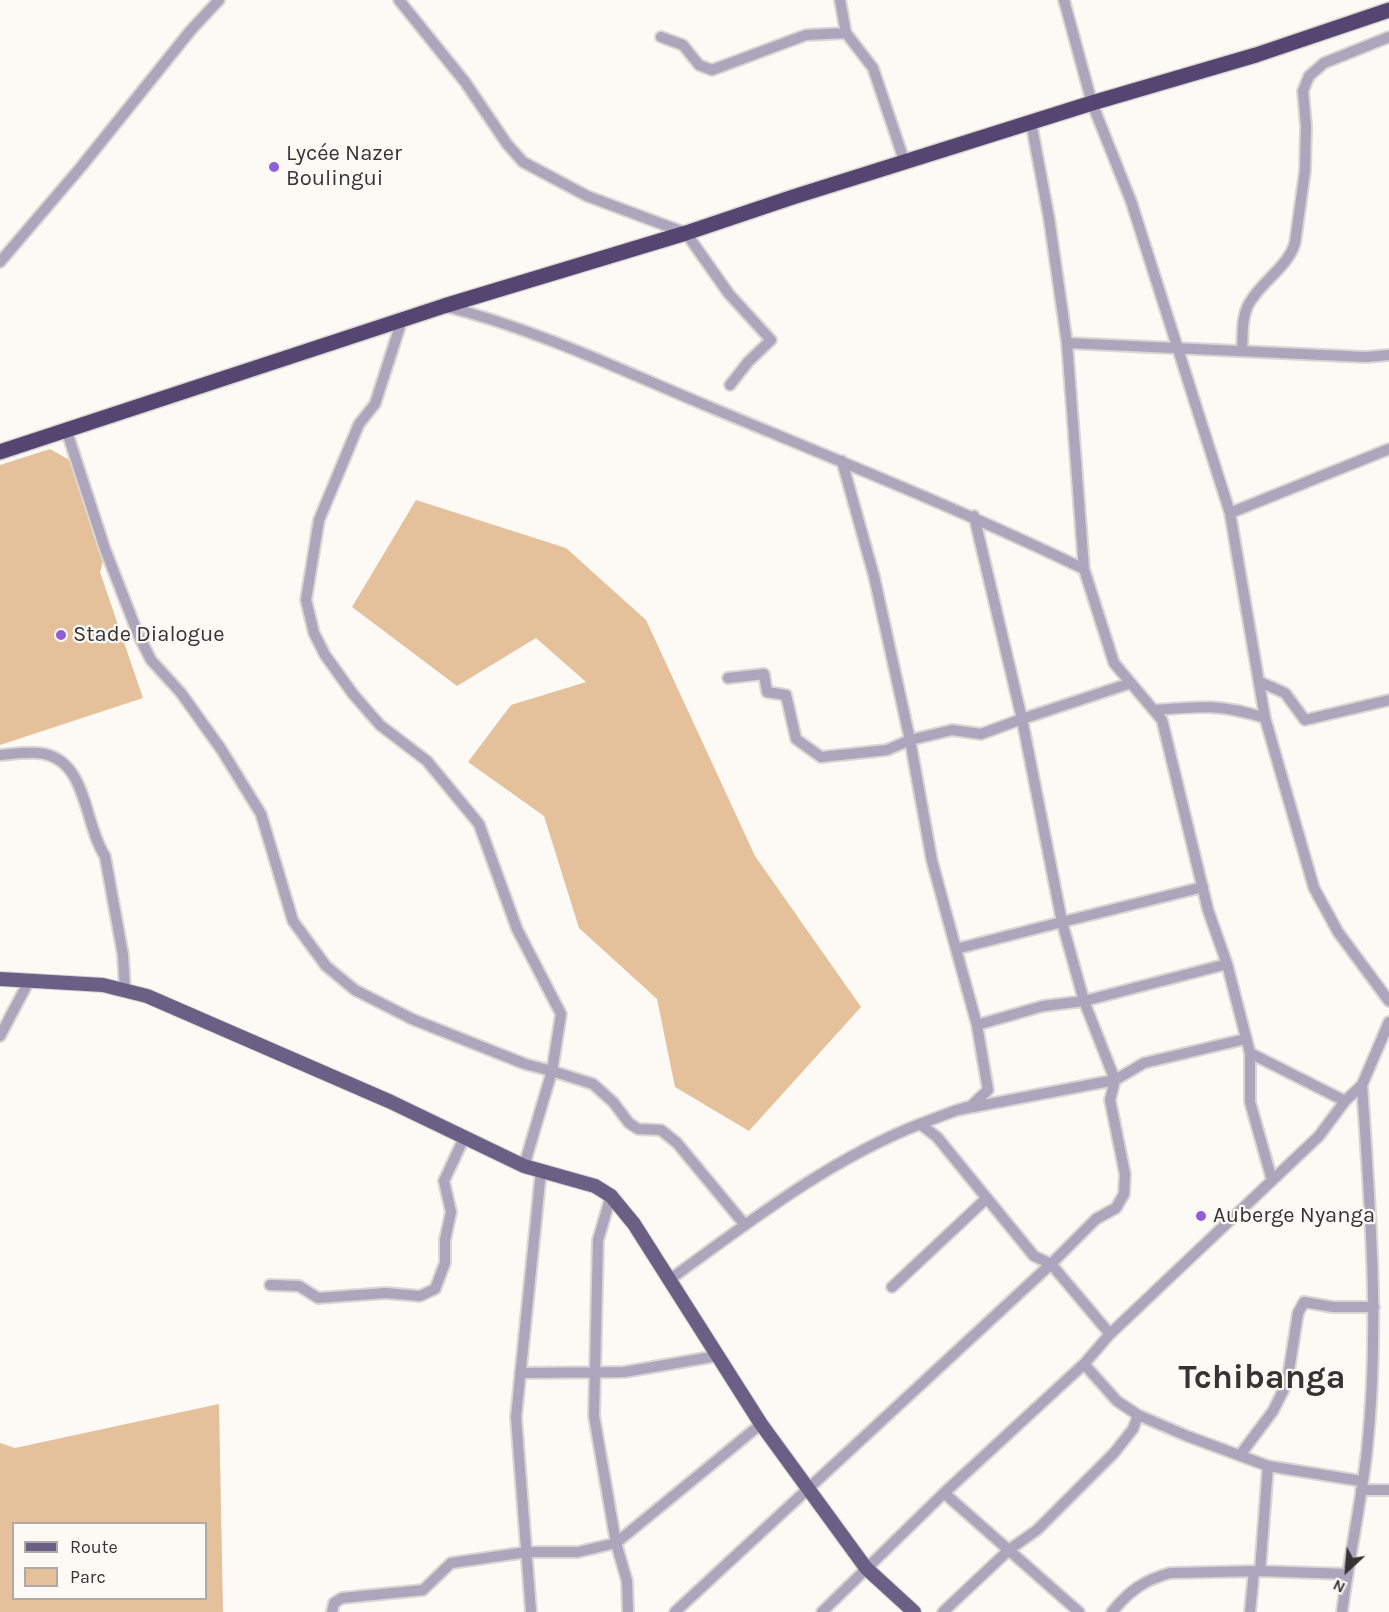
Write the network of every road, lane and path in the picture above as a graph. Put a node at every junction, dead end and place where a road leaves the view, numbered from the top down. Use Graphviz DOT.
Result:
graph roads {
  1 [pos="219,0"];
  2 [pos="399,0"];
  3 [pos="840,0"];
  4 [pos="1064,0"];
  5 [pos="1389,10"];
  6 [pos="846,33"];
  7 [pos="661,37"];
  8 [pos="1389,37"];
  9 [pos="1092,103"];
  10 [pos="1031,122"];
  11 [pos="905,163"];
  12 [pos="686,233"];
  13 [pos="0,262"];
  14 [pos="444,306"];
  15 [pos="402,320"];
  16 [pos="1068,343"];
  17 [pos="1178,349"];
  18 [pos="1242,350"];
  19 [pos="1389,355"];
  20 [pos="730,385"];
  21 [pos="67,432"];
  22 [pos="1389,449"];
  23 [pos="0,452"];
  24 [pos="842,461"];
  25 [pos="1230,513"];
  26 [pos="974,516"];
  27 [pos="1084,569"];
  28 [pos="728,678"];
  29 [pos="1260,682"];
  30 [pos="1131,683"];
  31 [pos="1389,700"];
  32 [pos="1156,710"];
  33 [pos="1265,718"];
  34 [pos="1022,719"];
  35 [pos="910,740"];
  36 [pos="0,755"];
  37 [pos="1203,887"];
  38 [pos="1062,922"];
  39 [pos="956,949"];
  40 [pos="1227,964"];
  41 [pos="0,979"];
  42 [pos="29,981"];
  43 [pos="125,990"];
  44 [pos="1084,1001"];
  45 [pos="1389,1001"];
  46 [pos="1389,1022"];
  47 [pos="977,1025"];
  48 [pos="0,1036"];
  49 [pos="1245,1039"];
  50 [pos="1250,1053"];
  51 [pos="552,1071"];
  52 [pos="1115,1080"];
  53 [pos="1362,1085"];
  54 [pos="1345,1101"];
  55 [pos="957,1110"];
  56 [pos="920,1124"];
  57 [pos="464,1138"];
  58 [pos="524,1166"];
  59 [pos="541,1171"];
  60 [pos="1272,1180"];
  61 [pos="611,1196"];
  62 [pos="987,1198"];
  63 [pos="745,1225"];
  64 [pos="1051,1264"];
  65 [pos="669,1280"];
  66 [pos="270,1285"];
  67 [pos="892,1287"];
  68 [pos="1374,1307"];
  69 [pos="1110,1334"];
  70 [pos="717,1356"];
  71 [pos="1084,1364"];
  72 [pos="520,1372"];
  73 [pos="594,1374"];
  74 [pos="1138,1415"];
  75 [pos="761,1424"];
  76 [pos="1240,1455"];
  77 [pos="1268,1466"];
  78 [pos="1361,1485"];
  79 [pos="807,1488"];
  80 [pos="1389,1490"];
  81 [pos="944,1493"];
  82 [pos="616,1543"];
  83 [pos="1011,1549"];
  84 [pos="527,1552"];
  85 [pos="866,1568"];
  86 [pos="1257,1571"];
  87 [pos="1347,1574"];
  88 [pos="332,1612"];
  89 [pos="531,1612"];
  90 [pos="628,1612"];
  91 [pos="675,1612"];
  92 [pos="822,1612"];
  93 [pos="914,1612"];
  94 [pos="943,1612"];
  95 [pos="1079,1612"];
  96 [pos="1112,1612"];
  97 [pos="1250,1612"];
  98 [pos="1342,1612"];
  1 -- 13 [label="street"];
  2 -- 12 [label="street"];
  3 -- 6 [label="street"];
  4 -- 9 [label="street"];
  5 -- 9 [label="highway"];
  6 -- 7 [label="street"];
  6 -- 11 [label="street"];
  8 -- 18 [label="street"];
  9 -- 10 [label="highway"];
  9 -- 17 [label="street"];
  10 -- 11 [label="highway"];
  10 -- 16 [label="street"];
  11 -- 12 [label="highway"];
  12 -- 14 [label="highway"];
  12 -- 20 [label="street"];
  14 -- 15 [label="highway"];
  14 -- 24 [label="street"];
  15 -- 21 [label="highway"];
  15 -- 51 [label="street"];
  16 -- 17 [label="street"];
  16 -- 27 [label="street"];
  17 -- 18 [label="street"];
  17 -- 25 [label="street"];
  18 -- 19 [label="street"];
  21 -- 23 [label="highway"];
  21 -- 51 [label="street"];
  22 -- 25 [label="street"];
  24 -- 26 [label="street"];
  24 -- 35 [label="street"];
  25 -- 29 [label="street"];
  26 -- 27 [label="street"];
  26 -- 34 [label="street"];
  27 -- 30 [label="street"];
  28 -- 35 [label="street"];
  29 -- 31 [label="street"];
  29 -- 33 [label="street"];
  30 -- 32 [label="street"];
  30 -- 34 [label="street"];
  32 -- 33 [label="street"];
  32 -- 37 [label="street"];
  33 -- 45 [label="street"];
  34 -- 35 [label="street"];
  34 -- 38 [label="street"];
  35 -- 39 [label="street"];
  36 -- 43 [label="street"];
  37 -- 38 [label="street"];
  37 -- 40 [label="street"];
  38 -- 39 [label="street"];
  38 -- 44 [label="street"];
  39 -- 47 [label="street"];
  40 -- 44 [label="street"];
  40 -- 49 [label="street"];
  41 -- 42 [label="main road"];
  42 -- 43 [label="main road"];
  42 -- 48 [label="street"];
  43 -- 57 [label="main road"];
  44 -- 47 [label="street"];
  44 -- 52 [label="street"];
  46 -- 53 [label="street"];
  47 -- 55 [label="street"];
  49 -- 50 [label="street"];
  49 -- 52 [label="street"];
  50 -- 54 [label="street"];
  50 -- 60 [label="street"];
  51 -- 58 [label="street"];
  51 -- 63 [label="street"];
  52 -- 55 [label="street"];
  52 -- 64 [label="street"];
  53 -- 54 [label="street"];
  53 -- 68 [label="street"];
  54 -- 60 [label="street"];
  55 -- 56 [label="street"];
  56 -- 62 [label="street"];
  56 -- 63 [label="street"];
  57 -- 58 [label="main road"];
  57 -- 66 [label="street"];
  58 -- 59 [label="main road"];
  59 -- 61 [label="main road"];
  59 -- 72 [label="street"];
  60 -- 69 [label="street"];
  61 -- 65 [label="main road"];
  61 -- 73 [label="street"];
  62 -- 64 [label="street"];
  62 -- 67 [label="street"];
  63 -- 65 [label="street"];
  64 -- 69 [label="street"];
  64 -- 79 [label="street"];
  65 -- 70 [label="main road"];
  68 -- 76 [label="street"];
  68 -- 78 [label="street"];
  69 -- 71 [label="street"];
  70 -- 73 [label="street"];
  70 -- 75 [label="main road"];
  71 -- 74 [label="street"];
  71 -- 81 [label="street"];
  72 -- 73 [label="street"];
  72 -- 84 [label="street"];
  73 -- 82 [label="street"];
  74 -- 76 [label="street"];
  74 -- 83 [label="street"];
  75 -- 79 [label="main road"];
  75 -- 82 [label="street"];
  76 -- 77 [label="street"];
  77 -- 78 [label="street"];
  77 -- 86 [label="street"];
  78 -- 80 [label="street"];
  78 -- 87 [label="street"];
  79 -- 85 [label="main road"];
  79 -- 91 [label="street"];
  81 -- 83 [label="street"];
  81 -- 85 [label="street"];
  82 -- 84 [label="street"];
  82 -- 90 [label="street"];
  83 -- 94 [label="street"];
  83 -- 95 [label="street"];
  84 -- 88 [label="street"];
  84 -- 89 [label="street"];
  85 -- 92 [label="street"];
  85 -- 93 [label="main road"];
  86 -- 87 [label="street"];
  86 -- 96 [label="street"];
  86 -- 97 [label="street"];
  87 -- 98 [label="street"];
}
